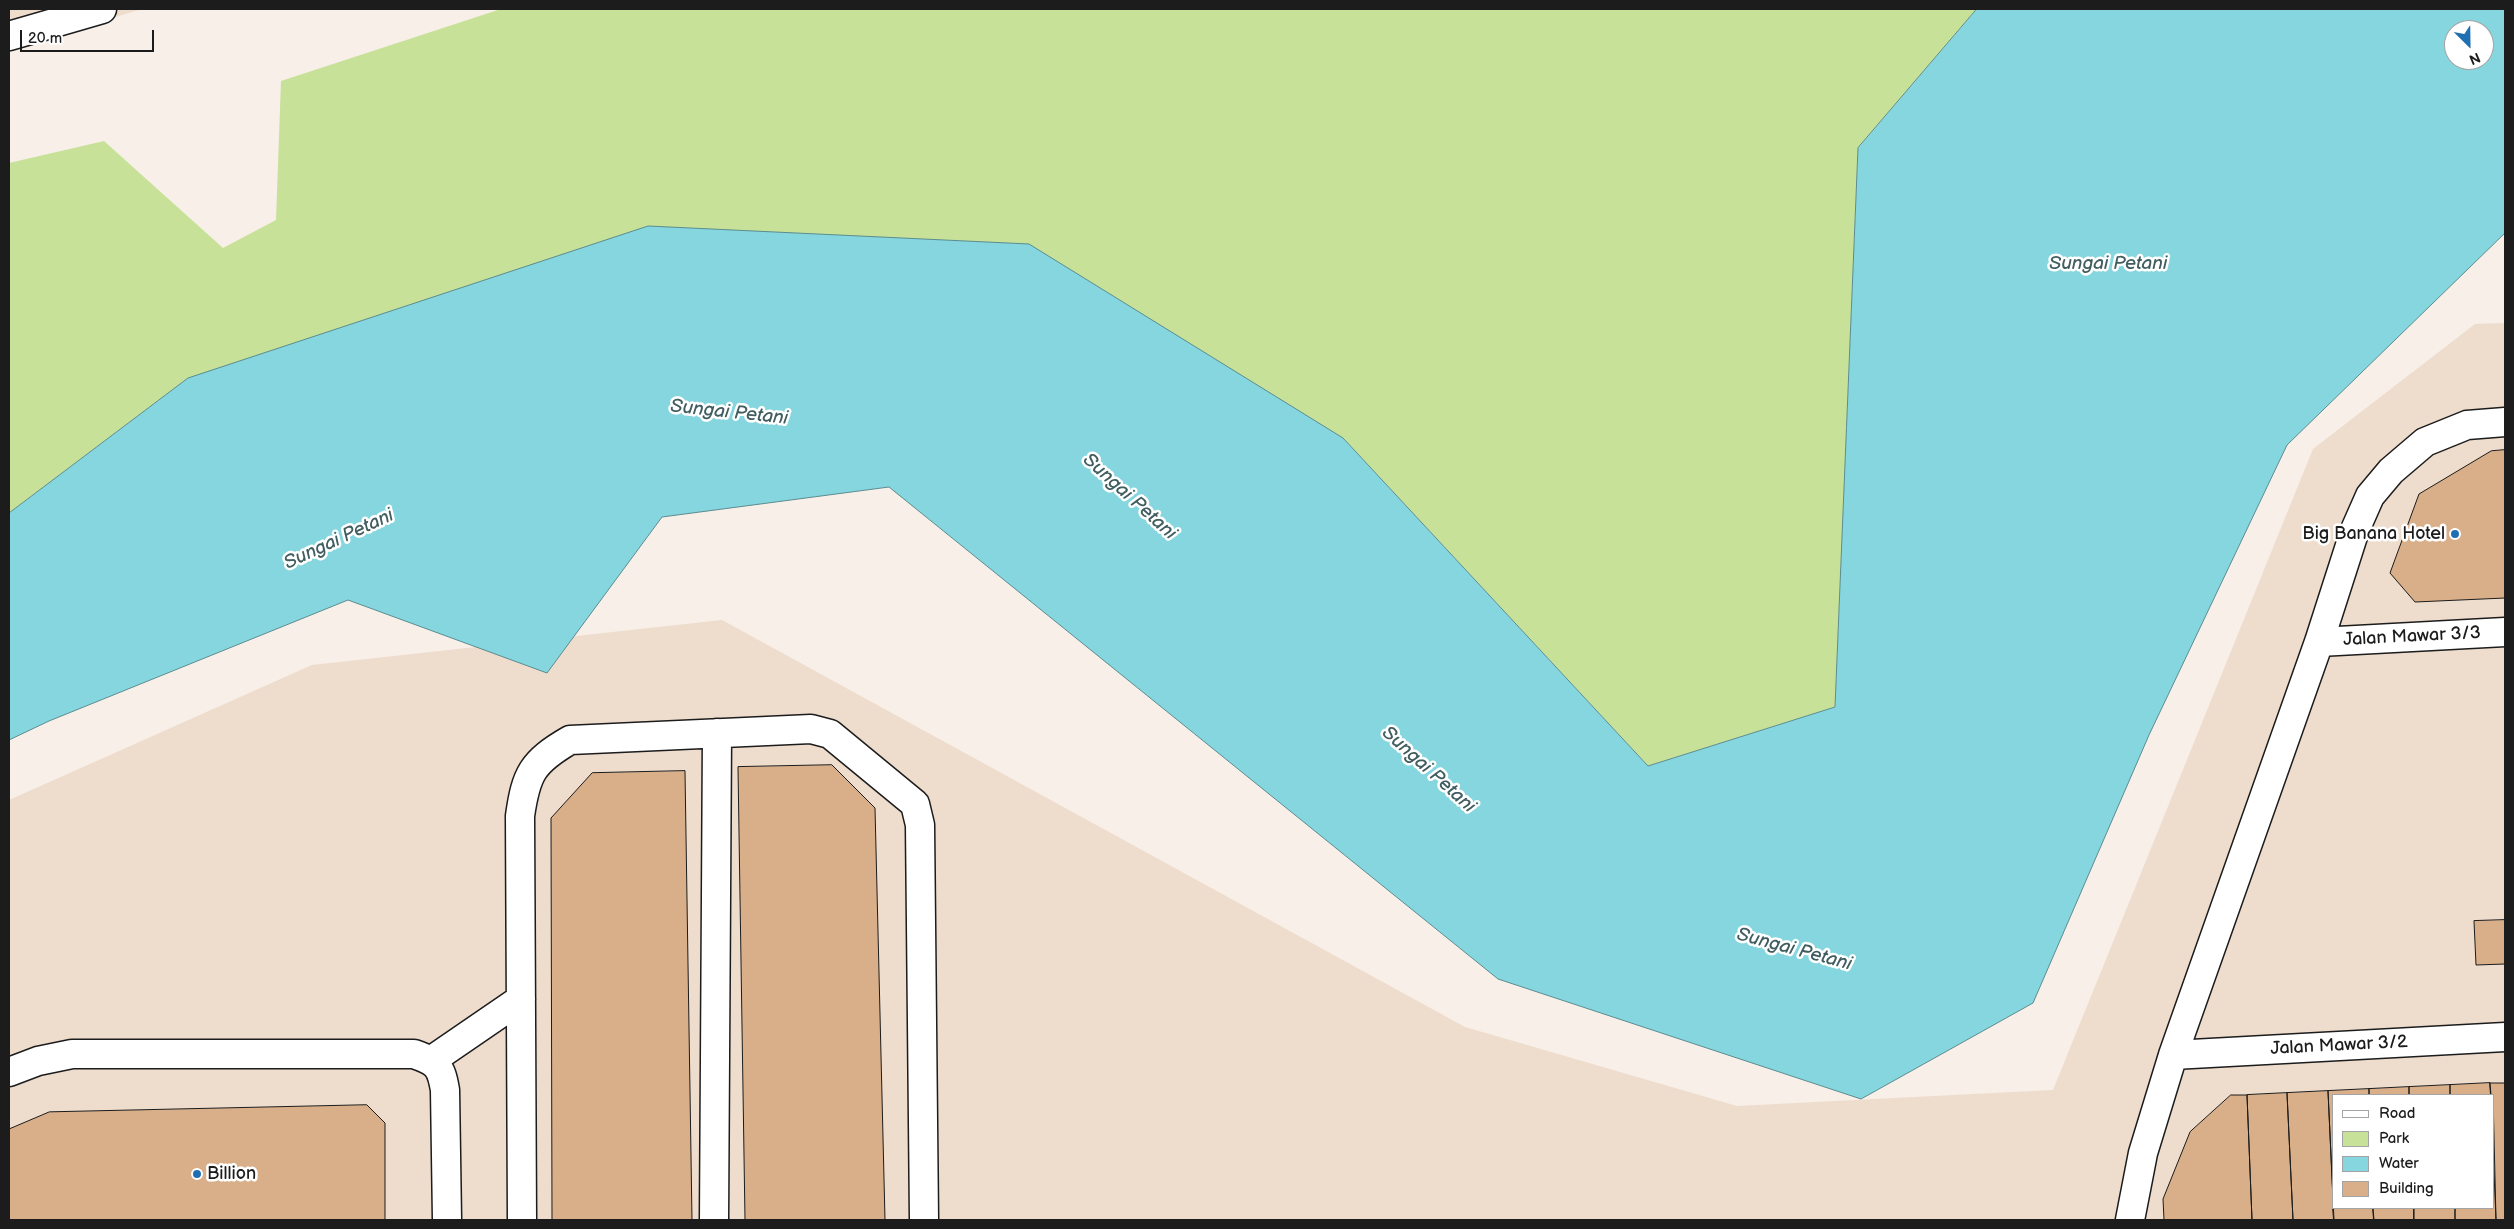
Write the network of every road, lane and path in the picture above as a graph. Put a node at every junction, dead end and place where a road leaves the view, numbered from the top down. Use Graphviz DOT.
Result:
graph roads {
  1 [pos="102,9"];
  2 [pos="9,36"];
  3 [pos="2505,422"];
  4 [pos="2505,632"];
  5 [pos="2319,642"];
  6 [pos="717,733"];
  7 [pos="521,999"];
  8 [pos="2505,1037"];
  9 [pos="2173,1055"];
  10 [pos="432,1060"];
  11 [pos="9,1072"];
  12 [pos="448,1220"];
  13 [pos="522,1220"];
  14 [pos="714,1220"];
  15 [pos="924,1220"];
  16 [pos="2130,1220"];
  1 -- 2 [label="street"];
  3 -- 5 [label="street"];
  4 -- 5 [label="street, Jalan Mawar 3/3"];
  5 -- 9 [label="street"];
  6 -- 7 [label="street"];
  6 -- 14 [label="street"];
  6 -- 15 [label="street"];
  7 -- 10 [label="street"];
  7 -- 13 [label="street"];
  8 -- 9 [label="street, Jalan Mawar 3/2"];
  9 -- 16 [label="street"];
  10 -- 11 [label="street"];
  10 -- 12 [label="street"];
}
